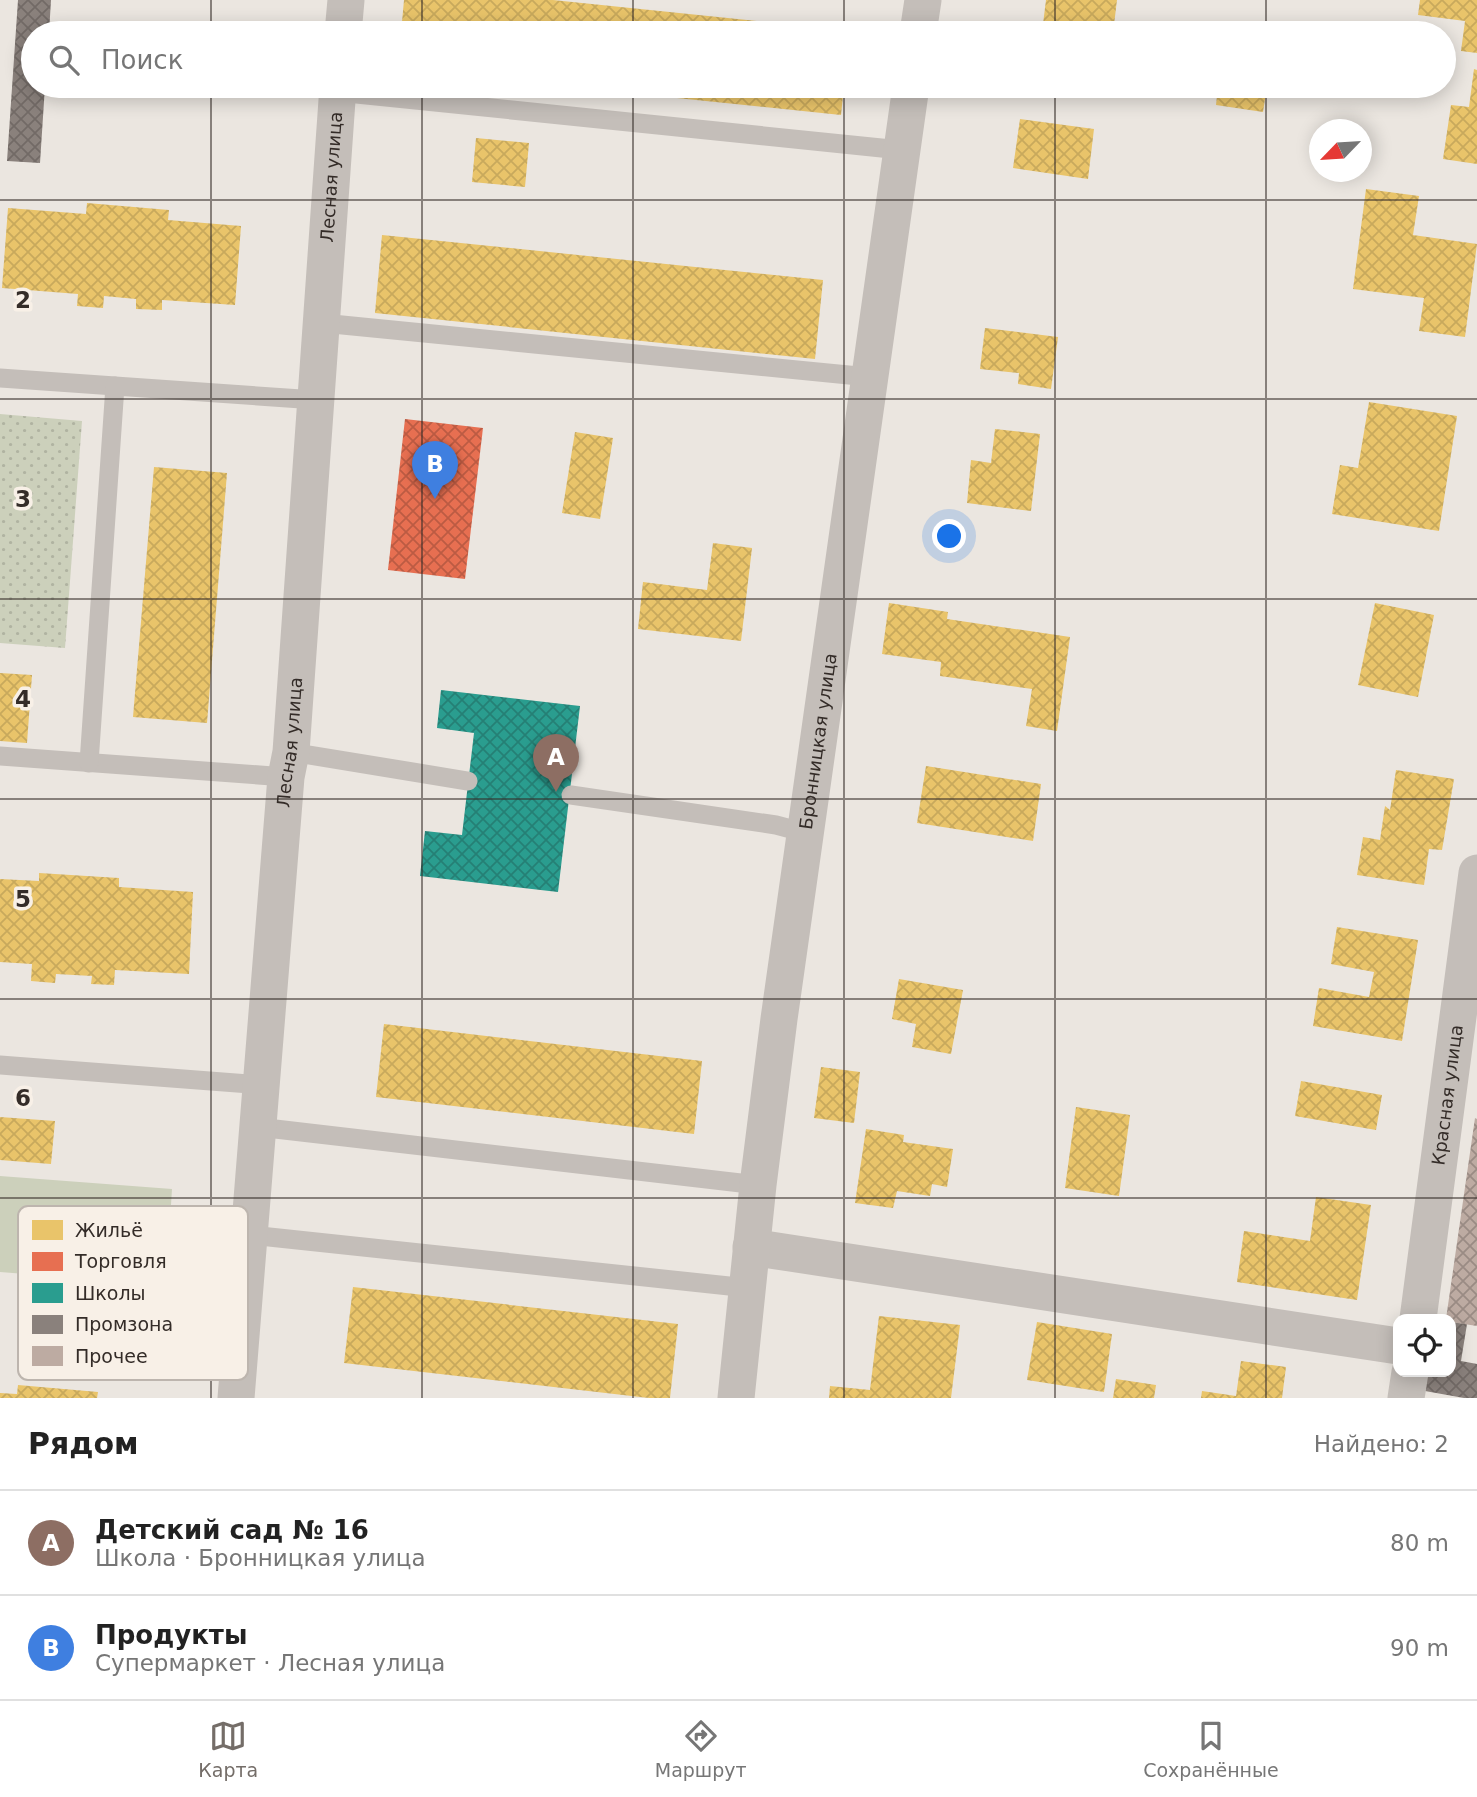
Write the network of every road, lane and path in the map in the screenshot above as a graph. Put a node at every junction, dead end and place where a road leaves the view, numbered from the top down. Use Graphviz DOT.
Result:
graph roads {
  1 [pos="346,0"];
  2 [pos="923,0"];
  3 [pos="344,21"];
  4 [pos="920,21"];
  5 [pos="337,98"];
  6 [pos="421,98"];
  7 [pos="909,98"];
  8 [pos="901,150"];
  9 [pos="322,323"];
  10 [pos="0,377"];
  11 [pos="869,377"];
  12 [pos="115,386"];
  13 [pos="316,400"];
  14 [pos="0,756"];
  15 [pos="89,763"];
  16 [pos="289,765"];
  17 [pos="468,781"];
  18 [pos="570,795"];
  19 [pos="806,833"];
  20 [pos="1477,873"];
  21 [pos="1474,913"];
  22 [pos="0,1065"];
  23 [pos="262,1084"];
  24 [pos="258,1127"];
  25 [pos="758,1185"];
  26 [pos="250,1235"];
  27 [pos="751,1247"];
  28 [pos="248,1258"];
  29 [pos="748,1288"];
  30 [pos="1419,1314"];
  31 [pos="1393,1345"];
  32 [pos="1409,1377"];
  33 [pos="238,1380"];
  34 [pos="236,1398"];
  35 [pos="736,1398"];
  36 [pos="1406,1398"];
  1 -- 3 [label="street"];
  2 -- 4 [label="street"];
  5 -- 9 [label="street, Лесная улица"];
  6 -- 8 [label="lane"];
  7 -- 8 [label="street, Бронницкая улица"];
  8 -- 11 [label="street, Бронницкая улица"];
  9 -- 11 [label="lane"];
  9 -- 13 [label="street, Лесная улица"];
  10 -- 12 [label="lane"];
  11 -- 19 [label="street, Бронницкая улица"];
  12 -- 13 [label="lane"];
  12 -- 15 [label="lane"];
  13 -- 16 [label="street, Лесная улица"];
  14 -- 15 [label="lane"];
  15 -- 16 [label="lane"];
  16 -- 17 [label="lane"];
  16 -- 23 [label="street, Лесная улица"];
  18 -- 19 [label="lane"];
  19 -- 25 [label="street, Бронницкая улица"];
  20 -- 21 [label="street, Красная улица"];
  21 -- 30 [label="street, Красная улица"];
  22 -- 23 [label="lane"];
  23 -- 24 [label="street, Лесная улица"];
  24 -- 25 [label="lane"];
  24 -- 26 [label="street, Лесная улица"];
  25 -- 27 [label="street, Бронницкая улица"];
  26 -- 28 [label="street, Лесная улица"];
  26 -- 29 [label="lane"];
  27 -- 29 [label="street, Бронницкая улица"];
  27 -- 31 [label="street"];
  29 -- 35 [label="street, Бронницкая улица"];
  32 -- 36 [label="street"];
  33 -- 34 [label="street, Лесная улица"];
}
